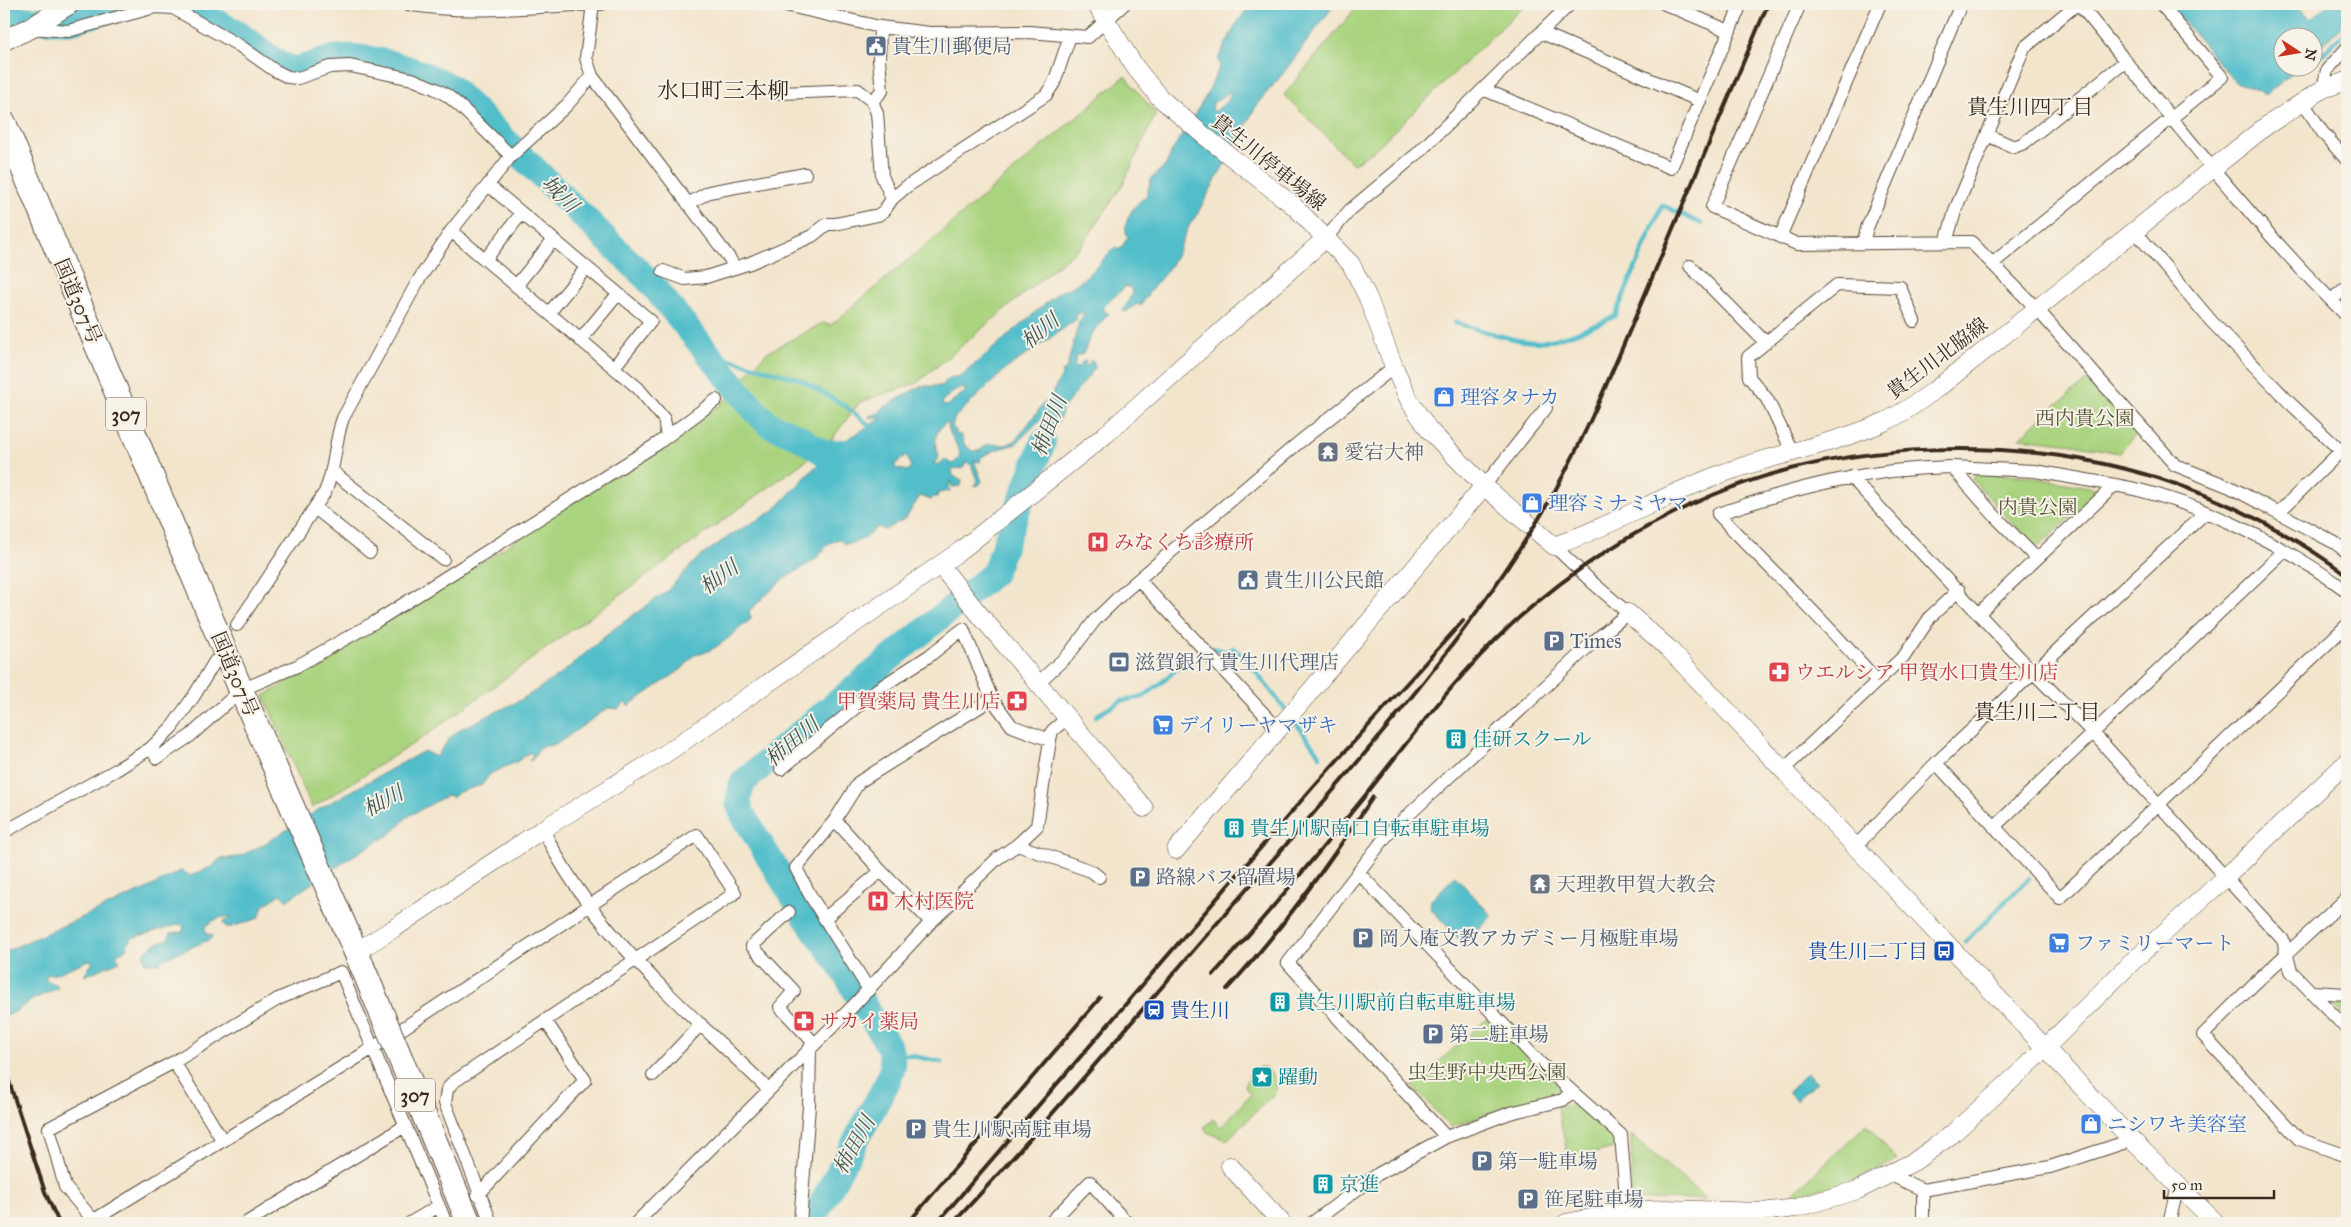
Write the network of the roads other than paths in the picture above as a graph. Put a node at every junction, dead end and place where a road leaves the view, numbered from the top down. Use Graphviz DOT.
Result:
graph roads {
  1 [pos="408,4"];
  2 [pos="592,4"];
  3 [pos="602,4"];
  4 [pos="781,4"];
  5 [pos="1096,4"];
  6 [pos="1124,4"];
  7 [pos="1570,4"];
  8 [pos="1665,4"];
  9 [pos="1741,4"];
  10 [pos="1800,4"];
  11 [pos="1880,4"];
  12 [pos="1961,4"];
  13 [pos="2078,4"];
  14 [pos="2161,4"];
  15 [pos="61,9"];
  16 [pos="1106,21"];
  17 [pos="880,27"];
  18 [pos="31,28"];
  19 [pos="1730,31"];
  20 [pos="1542,33"];
  21 [pos="1070,36"];
  22 [pos="4,40"];
  23 [pos="2347,48"];
  24 [pos="2126,61"];
  25 [pos="592,76"];
  26 [pos="2347,81"];
  27 [pos="2323,89"];
  28 [pos="1485,90"];
  29 [pos="781,93"];
  30 [pos="872,101"];
  31 [pos="1700,101"];
  32 [pos="2302,101"];
  33 [pos="2172,117"];
  34 [pos="4,123"];
  35 [pos="1987,135"];
  36 [pos="514,152"];
  37 [pos="2347,160"];
  38 [pos="2213,168"];
  39 [pos="806,174"];
  40 [pos="488,186"];
  41 [pos="892,199"];
  42 [pos="688,204"];
  43 [pos="521,214"];
  44 [pos="451,231"];
  45 [pos="2135,231"];
  46 [pos="1320,232"];
  47 [pos="1780,237"];
  48 [pos="553,240"];
  49 [pos="1946,242"];
  50 [pos="1863,243"];
  51 [pos="485,260"];
  52 [pos="1993,263"];
  53 [pos="1690,266"];
  54 [pos="586,268"];
  55 [pos="734,268"];
  56 [pos="663,271"];
  57 [pos="516,286"];
  58 [pos="2347,287"];
  59 [pos="618,294"];
  60 [pos="2331,300"];
  61 [pos="2036,308"];
  62 [pos="549,313"];
  63 [pos="2347,316"];
  64 [pos="1914,321"];
  65 [pos="580,340"];
  66 [pos="1766,343"];
  67 [pos="614,367"];
  68 [pos="1394,367"];
  69 [pos="716,400"];
  70 [pos="1546,408"];
  71 [pos="667,436"];
  72 [pos="1792,451"];
  73 [pos="1952,467"];
  74 [pos="333,472"];
  75 [pos="1851,477"];
  76 [pos="2115,485"];
  77 [pos="1484,486"];
  78 [pos="315,508"];
  79 [pos="2279,512"];
  80 [pos="2205,513"];
  81 [pos="1554,546"];
  82 [pos="2284,551"];
  83 [pos="370,552"];
  84 [pos="2347,552"];
  85 [pos="2036,558"];
  86 [pos="444,559"];
  87 [pos="940,565"];
  88 [pos="1139,580"];
  89 [pos="1959,590"];
  90 [pos="2347,591"];
  91 [pos="1628,613"];
  92 [pos="1979,613"];
  93 [pos="237,625"];
  94 [pos="2347,625"];
  95 [pos="215,661"];
  96 [pos="2032,671"];
  97 [pos="1877,681"];
  98 [pos="1038,683"];
  99 [pos="245,697"];
  100 [pos="992,699"];
  101 [pos="1067,718"];
  102 [pos="1279,730"];
  103 [pos="2093,733"];
  104 [pos="1050,740"];
  105 [pos="151,748"];
  106 [pos="2347,762"];
  107 [pos="1936,763"];
  108 [pos="781,768"];
  109 [pos="1783,770"];
  110 [pos="2158,806"];
  111 [pos="1144,808"];
  112 [pos="835,820"];
  113 [pos="1994,827"];
  114 [pos="543,829"];
  115 [pos="4,832"];
  116 [pos="1018,845"];
  117 [pos="1856,846"];
  118 [pos="1176,850"];
  119 [pos="881,871"];
  120 [pos="1358,872"];
  121 [pos="1099,876"];
  122 [pos="2225,878"];
  123 [pos="2347,898"];
  124 [pos="588,906"];
  125 [pos="789,912"];
  126 [pos="825,918"];
  127 [pos="931,922"];
  128 [pos="355,949"];
  129 [pos="2287,954"];
  130 [pos="636,961"];
  131 [pos="2313,992"];
  132 [pos="2347,994"];
  133 [pos="862,997"];
  134 [pos="545,1020"];
  135 [pos="702,1024"];
  136 [pos="2347,1029"];
  137 [pos="812,1045"];
  138 [pos="373,1048"];
  139 [pos="2046,1048"];
  140 [pos="174,1062"];
  141 [pos="653,1075"];
  142 [pos="769,1090"];
  143 [pos="1571,1092"];
  144 [pos="405,1126"];
  145 [pos="1446,1137"];
  146 [pos="2132,1140"];
  147 [pos="223,1141"];
  148 [pos="2347,1156"];
  149 [pos="1230,1166"];
  150 [pos="1890,1175"];
  151 [pos="2178,1185"];
  152 [pos="1923,1190"];
  153 [pos="478,1195"];
  154 [pos="439,1206"];
  155 [pos="1627,1217"];
  156 [pos="95,1222"];
  157 [pos="246,1223"];
  158 [pos="410,1223"];
  159 [pos="446,1223"];
  160 [pos="469,1223"];
  161 [pos="491,1223"];
  162 [pos="636,1223"];
  163 [pos="800,1223"];
  164 [pos="1050,1223"];
  165 [pos="1127,1223"];
  166 [pos="1282,1223"];
  167 [pos="1312,1223"];
  168 [pos="1566,1223"];
  169 [pos="1923,1223"];
  170 [pos="2169,1223"];
  171 [pos="2216,1223"];
  1 -- 2 [label="street"];
  2 -- 3 [label="street"];
  2 -- 25 [label="street"];
  4 -- 17 [label="street"];
  5 -- 16 [label="street, 貴生川停車場線"];
  6 -- 16 [label="street"];
  7 -- 20 [label="street"];
  8 -- 19 [label="street"];
  9 -- 19 [label="street"];
  10 -- 47 [label="street"];
  11 -- 47 [label="street"];
  12 -- 50 [label="street"];
  13 -- 24 [label="street"];
  13 -- 35 [label="street"];
  14 -- 33 [label="street"];
  15 -- 18 [label="main road"];
  16 -- 21 [label="street"];
  16 -- 46 [label="street, 貴生川停車場線"];
  17 -- 21 [label="street"];
  17 -- 30 [label="street"];
  18 -- 22 [label="main road"];
  18 -- 36 [label="street"];
  19 -- 31 [label="street"];
  20 -- 28 [label="street"];
  20 -- 31 [label="street"];
  21 -- 41 [label="street"];
  23 -- 27 [label="street"];
  24 -- 33 [label="street"];
  24 -- 35 [label="street"];
  25 -- 36 [label="street"];
  25 -- 42 [label="street"];
  26 -- 27 [label="street, 貴生川北脇線"];
  27 -- 32 [label="street, 貴生川北脇線"];
  28 -- 31 [label="street"];
  28 -- 46 [label="street"];
  29 -- 30 [label="street"];
  30 -- 41 [label="street"];
  32 -- 37 [label="street"];
  32 -- 38 [label="street, 貴生川北脇線"];
  33 -- 38 [label="street"];
  33 -- 52 [label="street"];
  34 -- 99 [label="highway, 国道307号 / 307"];
  35 -- 49 [label="street"];
  36 -- 40 [label="street"];
  38 -- 45 [label="street, 貴生川北脇線"];
  38 -- 60 [label="street"];
  39 -- 42 [label="street"];
  40 -- 43 [label="street"];
  40 -- 44 [label="street"];
  41 -- 55 [label="street"];
  42 -- 55 [label="street"];
  43 -- 48 [label="street"];
  43 -- 51 [label="street"];
  44 -- 51 [label="street"];
  44 -- 74 [label="street"];
  45 -- 61 [label="street, 貴生川北脇線"];
  45 -- 79 [label="street"];
  46 -- 68 [label="street, 貴生川停車場線"];
  46 -- 87 [label="street"];
  47 -- 50 [label="street"];
  48 -- 54 [label="street"];
  48 -- 57 [label="street"];
  49 -- 50 [label="street"];
  49 -- 52 [label="street"];
  51 -- 57 [label="street"];
  52 -- 61 [label="street"];
  53 -- 66 [label="street"];
  54 -- 59 [label="street"];
  54 -- 62 [label="street"];
  55 -- 56 [label="street"];
  57 -- 62 [label="street"];
  58 -- 60 [label="street"];
  59 -- 65 [label="street"];
  59 -- 67 [label="street"];
  60 -- 63 [label="street"];
  61 -- 72 [label="street, 貴生川北脇線"];
  61 -- 79 [label="street"];
  62 -- 65 [label="street"];
  64 -- 66 [label="street"];
  65 -- 67 [label="street"];
  66 -- 72 [label="street"];
  67 -- 71 [label="street"];
  68 -- 77 [label="street, 貴生川停車場線"];
  68 -- 88 [label="street"];
  69 -- 71 [label="street"];
  70 -- 77 [label="street"];
  71 -- 99 [label="street"];
  72 -- 81 [label="street, 貴生川北脇線"];
  73 -- 75 [label="street"];
  73 -- 76 [label="street"];
  73 -- 85 [label="street"];
  74 -- 78 [label="street"];
  74 -- 86 [label="street"];
  75 -- 89 [label="street"];
  75 -- 97 [label="street"];
  76 -- 80 [label="street"];
  76 -- 85 [label="street"];
  77 -- 81 [label="street"];
  77 -- 102 [label="street"];
  78 -- 83 [label="street"];
  78 -- 93 [label="street"];
  79 -- 84 [label="street"];
  80 -- 82 [label="street"];
  80 -- 96 [label="street"];
  81 -- 91 [label="street"];
  82 -- 90 [label="street"];
  82 -- 103 [label="street"];
  85 -- 92 [label="street"];
  87 -- 98 [label="street"];
  87 -- 114 [label="street"];
  88 -- 98 [label="street"];
  88 -- 102 [label="street"];
  89 -- 92 [label="street"];
  89 -- 97 [label="street"];
  91 -- 109 [label="street"];
  91 -- 120 [label="street"];
  92 -- 96 [label="street"];
  94 -- 110 [label="street"];
  95 -- 105 [label="street"];
  96 -- 103 [label="street"];
  96 -- 107 [label="street"];
  97 -- 109 [label="street"];
  98 -- 101 [label="street"];
  99 -- 105 [label="street"];
  99 -- 128 [label="highway, 国道307号 / 307"];
  100 -- 104 [label="street"];
  100 -- 108 [label="street"];
  100 -- 112 [label="street"];
  101 -- 104 [label="street"];
  101 -- 111 [label="street"];
  102 -- 118 [label="street"];
  103 -- 110 [label="street"];
  103 -- 113 [label="street"];
  104 -- 116 [label="street"];
  105 -- 115 [label="street"];
  106 -- 122 [label="street"];
  107 -- 113 [label="street"];
  107 -- 117 [label="street"];
  109 -- 117 [label="street"];
  110 -- 113 [label="street"];
  110 -- 122 [label="street"];
  112 -- 119 [label="street"];
  112 -- 126 [label="street"];
  114 -- 124 [label="street"];
  114 -- 128 [label="street"];
  116 -- 121 [label="street"];
  116 -- 127 [label="street"];
  117 -- 139 [label="street"];
  119 -- 126 [label="street"];
  119 -- 127 [label="street"];
  120 -- 143 [label="street"];
  120 -- 145 [label="street"];
  122 -- 129 [label="street"];
  122 -- 139 [label="street"];
  123 -- 129 [label="street"];
  124 -- 130 [label="street"];
  124 -- 130 [label="street"];
  124 -- 138 [label="street"];
  125 -- 137 [label="street"];
  126 -- 133 [label="street"];
  127 -- 133 [label="street"];
  128 -- 160 [label="highway, 国道307号 / 307, bridge"];
  129 -- 131 [label="street"];
  129 -- 148 [label="street"];
  130 -- 134 [label="street"];
  130 -- 135 [label="street"];
  131 -- 132 [label="street"];
  131 -- 136 [label="street"];
  133 -- 137 [label="street"];
  134 -- 153 [label="street"];
  134 -- 153 [label="street"];
  135 -- 141 [label="street"];
  135 -- 142 [label="street"];
  137 -- 142 [label="street"];
  137 -- 163 [label="street"];
  138 -- 140 [label="street"];
  138 -- 144 [label="street"];
  138 -- 147 [label="street"];
  139 -- 146 [label="street"];
  139 -- 150 [label="street"];
  140 -- 147 [label="street"];
  140 -- 156 [label="street"];
  142 -- 162 [label="street"];
  143 -- 145 [label="street"];
  143 -- 155 [label="street"];
  144 -- 154 [label="street"];
  144 -- 157 [label="street"];
  145 -- 167 [label="street"];
  146 -- 151 [label="street"];
  146 -- 152 [label="street"];
  147 -- 156 [label="street"];
  149 -- 166 [label="street"];
  150 -- 152 [label="street"];
  150 -- 155 [label="street"];
  151 -- 170 [label="street"];
  151 -- 171 [label="street"];
  152 -- 169 [label="street"];
  153 -- 161 [label="street"];
  154 -- 158 [label="street"];
  154 -- 159 [label="street"];
  155 -- 168 [label="street"];
  164 -- 165 [label="street"];
}
